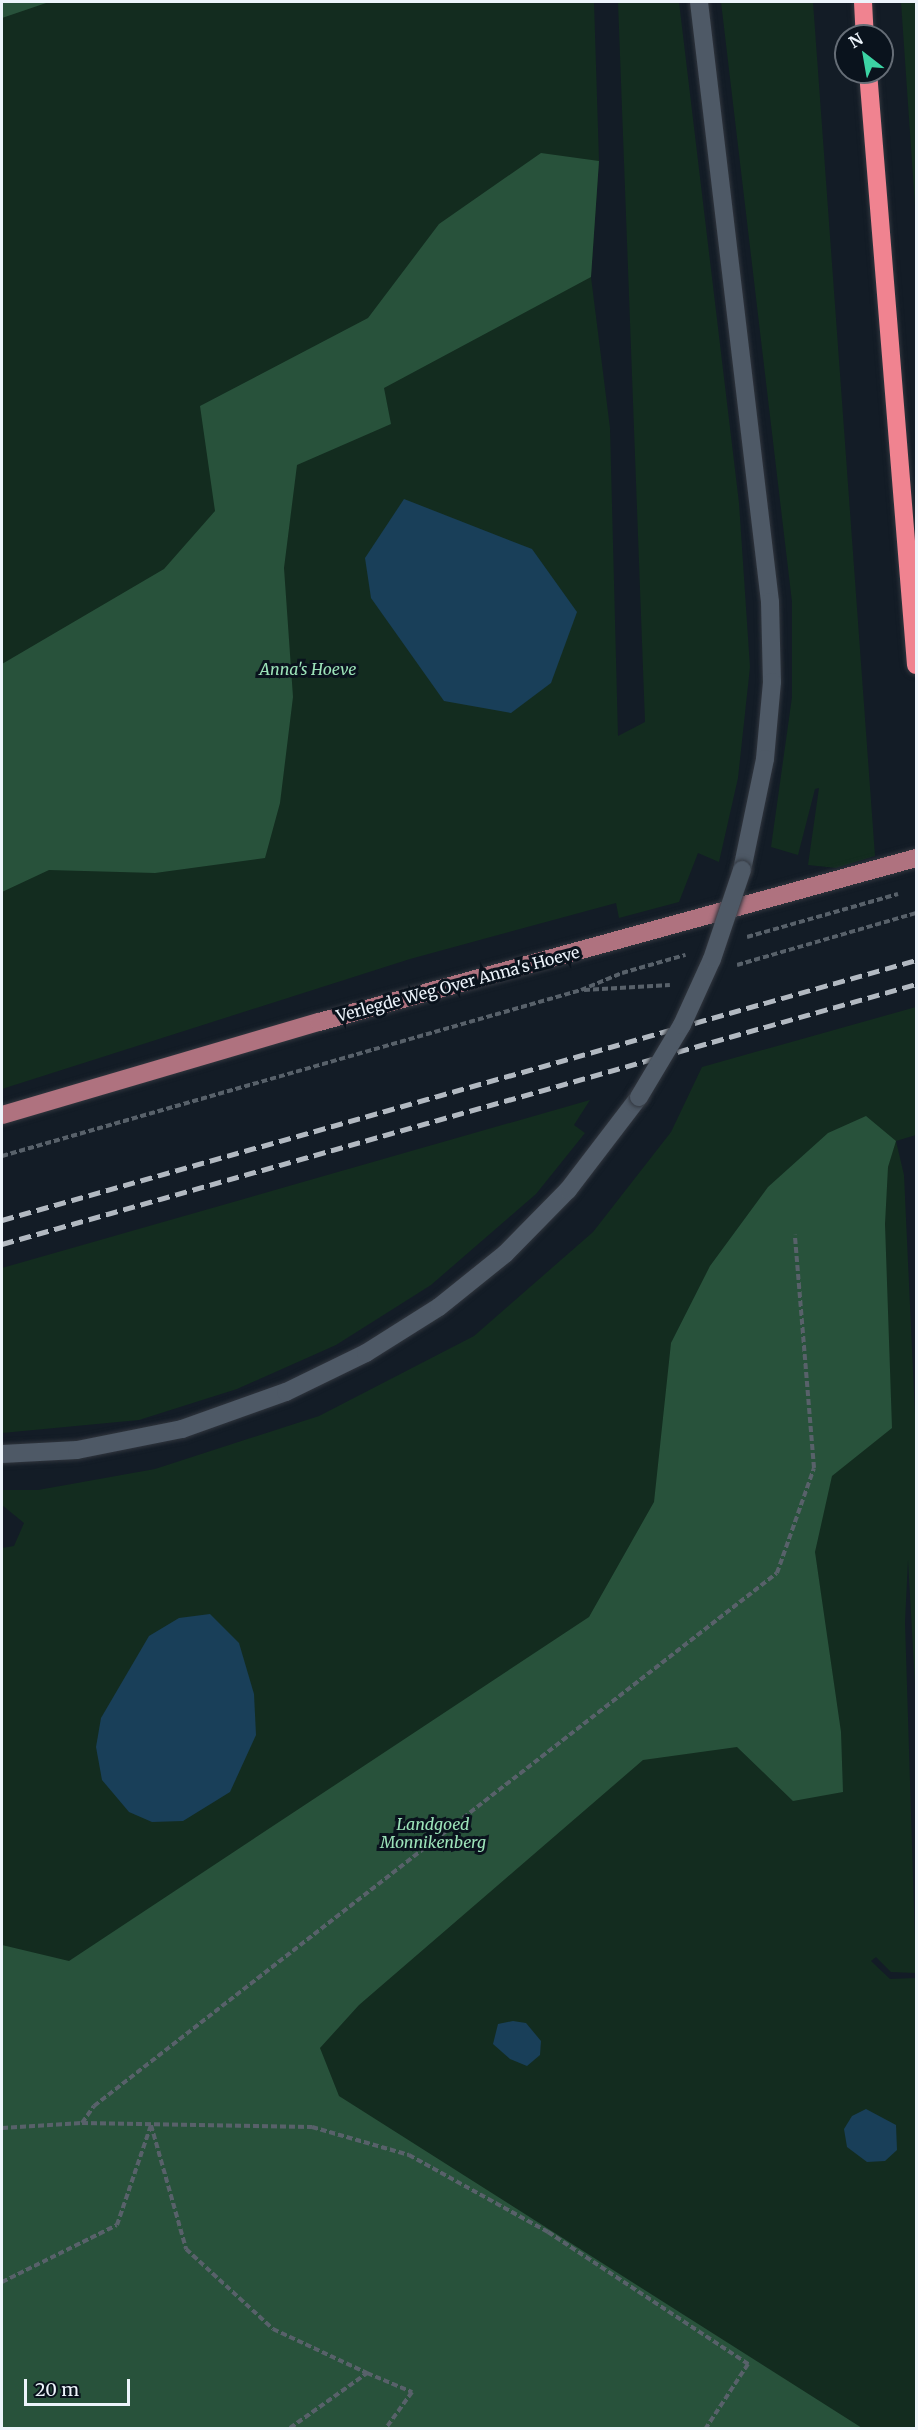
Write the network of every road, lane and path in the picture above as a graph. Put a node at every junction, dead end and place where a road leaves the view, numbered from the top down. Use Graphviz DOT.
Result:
graph roads {
  1 [pos="699,2"];
  2 [pos="863,2"];
  3 [pos="864,24"];
  4 [pos="869,84"];
  5 [pos="916,664"];
  6 [pos="916,858"];
  7 [pos="916,913"];
  8 [pos="727,968"];
  9 [pos="682,981"];
  10 [pos="2,1115"];
  11 [pos="2,1156"];
  12 [pos="795,1235"];
  13 [pos="2,1454"];
  14 [pos="82,2123"];
  15 [pos="151,2125"];
  16 [pos="2,2128"];
  17 [pos="2,2282"];
  18 [pos="367,2373"];
  19 [pos="290,2428"];
  20 [pos="386,2428"];
  21 [pos="706,2428"];
  1 -- 13 [label="lane, bridge"];
  2 -- 3 [label="highway"];
  4 -- 5 [label="highway"];
  6 -- 10 [label="main road, Verlegde Weg Over Anna's Hoeve"];
  7 -- 8 [label="path"];
  9 -- 11 [label="path"];
  12 -- 14 [label="path"];
  14 -- 15 [label="path"];
  14 -- 16 [label="path"];
  15 -- 17 [label="path"];
  15 -- 18 [label="path"];
  15 -- 21 [label="path"];
  18 -- 19 [label="path"];
  18 -- 20 [label="path"];
}
